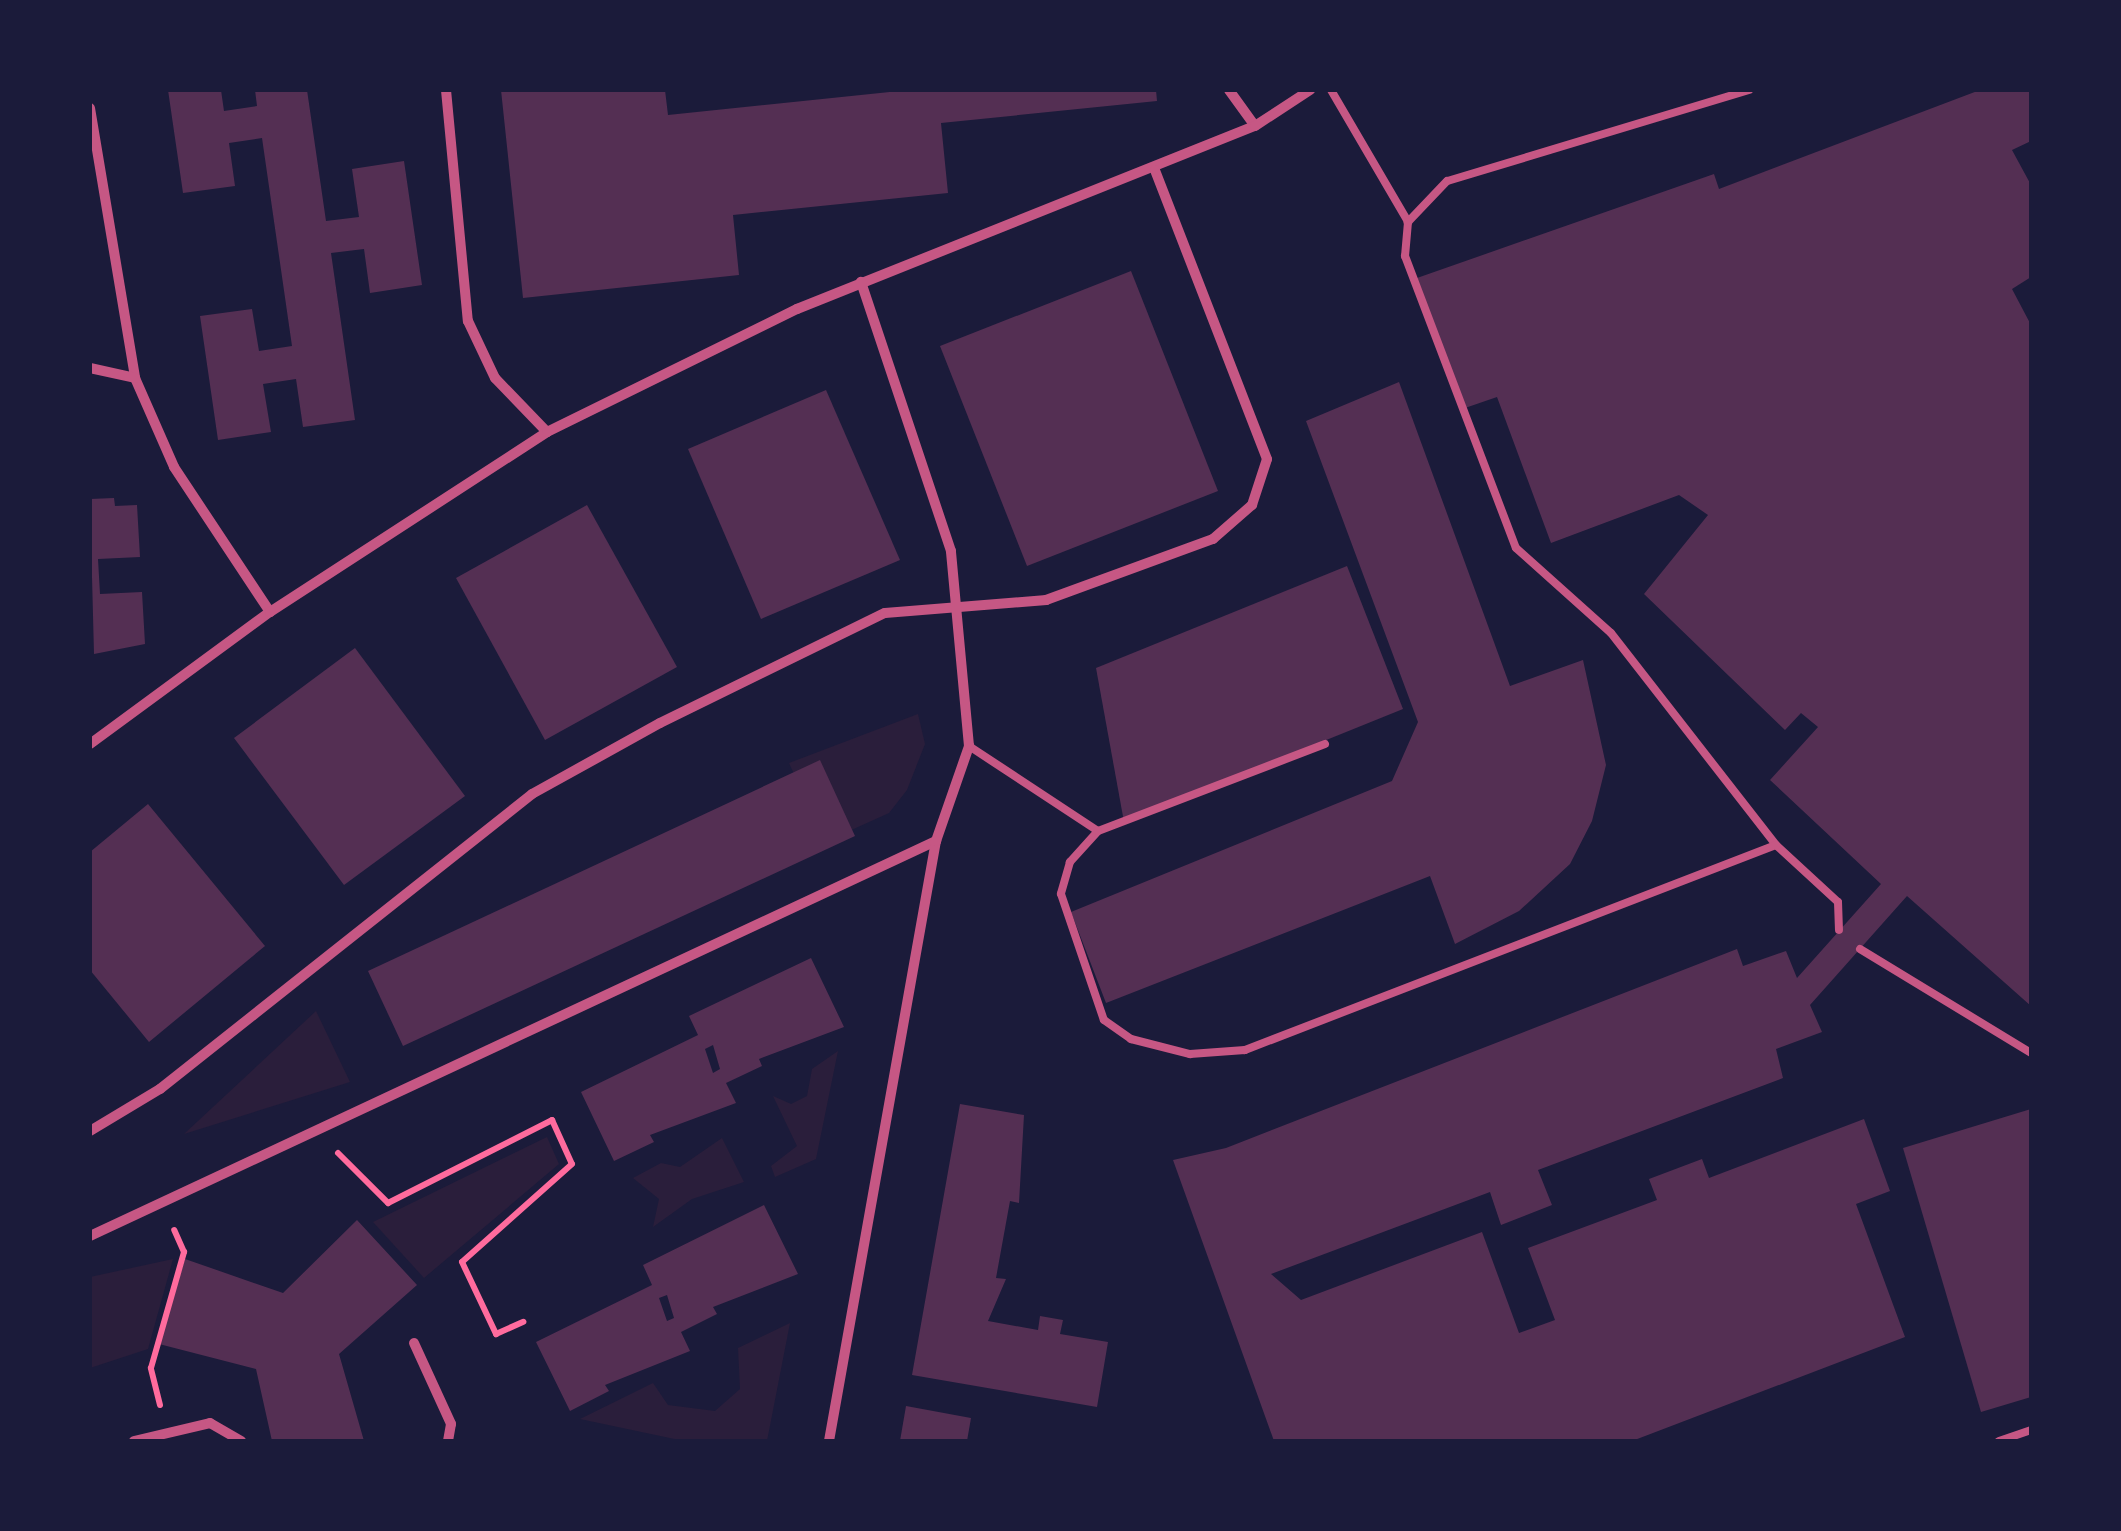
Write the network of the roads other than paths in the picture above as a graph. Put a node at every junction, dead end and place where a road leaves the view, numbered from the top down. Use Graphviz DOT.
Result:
graph roads {
  1 [pos="446,90"];
  2 [pos="1229,90"];
  3 [pos="1310,90"];
  4 [pos="1331,90"];
  5 [pos="1749,90"];
  6 [pos="1297,93"];
  7 [pos="90,108"];
  8 [pos="1255,126"];
  9 [pos="1155,170"];
  10 [pos="1408,222"];
  11 [pos="862,282"];
  12 [pos="90,368"];
  13 [pos="135,378"];
  14 [pos="547,432"];
  15 [pos="270,612"];
  16 [pos="960,612"];
  17 [pos="90,744"];
  18 [pos="1324,744"];
  19 [pos="968,746"];
  20 [pos="1098,831"];
  21 [pos="936,842"];
  22 [pos="1776,845"];
  23 [pos="1839,930"];
  24 [pos="1860,949"];
  25 [pos="2031,1053"];
  26 [pos="90,1131"];
  27 [pos="90,1236"];
  28 [pos="414,1343"];
  29 [pos="2031,1430"];
  30 [pos="134,1441"];
  31 [pos="241,1441"];
  32 [pos="448,1441"];
  33 [pos="829,1441"];
  34 [pos="1999,1441"];
  1 -- 14 [label="street"];
  2 -- 8 [label="street"];
  3 -- 6 [label="street"];
  4 -- 10 [label="lane"];
  5 -- 10 [label="lane"];
  6 -- 8 [label="street"];
  7 -- 13 [label="street"];
  8 -- 9 [label="street"];
  9 -- 11 [label="street"];
  9 -- 16 [label="street"];
  10 -- 22 [label="lane"];
  11 -- 14 [label="street"];
  11 -- 16 [label="street"];
  12 -- 13 [label="street"];
  13 -- 15 [label="street"];
  14 -- 15 [label="street"];
  15 -- 17 [label="street"];
  16 -- 19 [label="street"];
  16 -- 26 [label="street"];
  18 -- 20 [label="lane"];
  19 -- 20 [label="lane"];
  19 -- 21 [label="street"];
  20 -- 22 [label="lane"];
  21 -- 27 [label="street"];
  21 -- 33 [label="street"];
  22 -- 23 [label="lane"];
  24 -- 25 [label="lane"];
  28 -- 32 [label="street"];
  29 -- 34 [label="lane"];
  30 -- 31 [label="street"];
}
